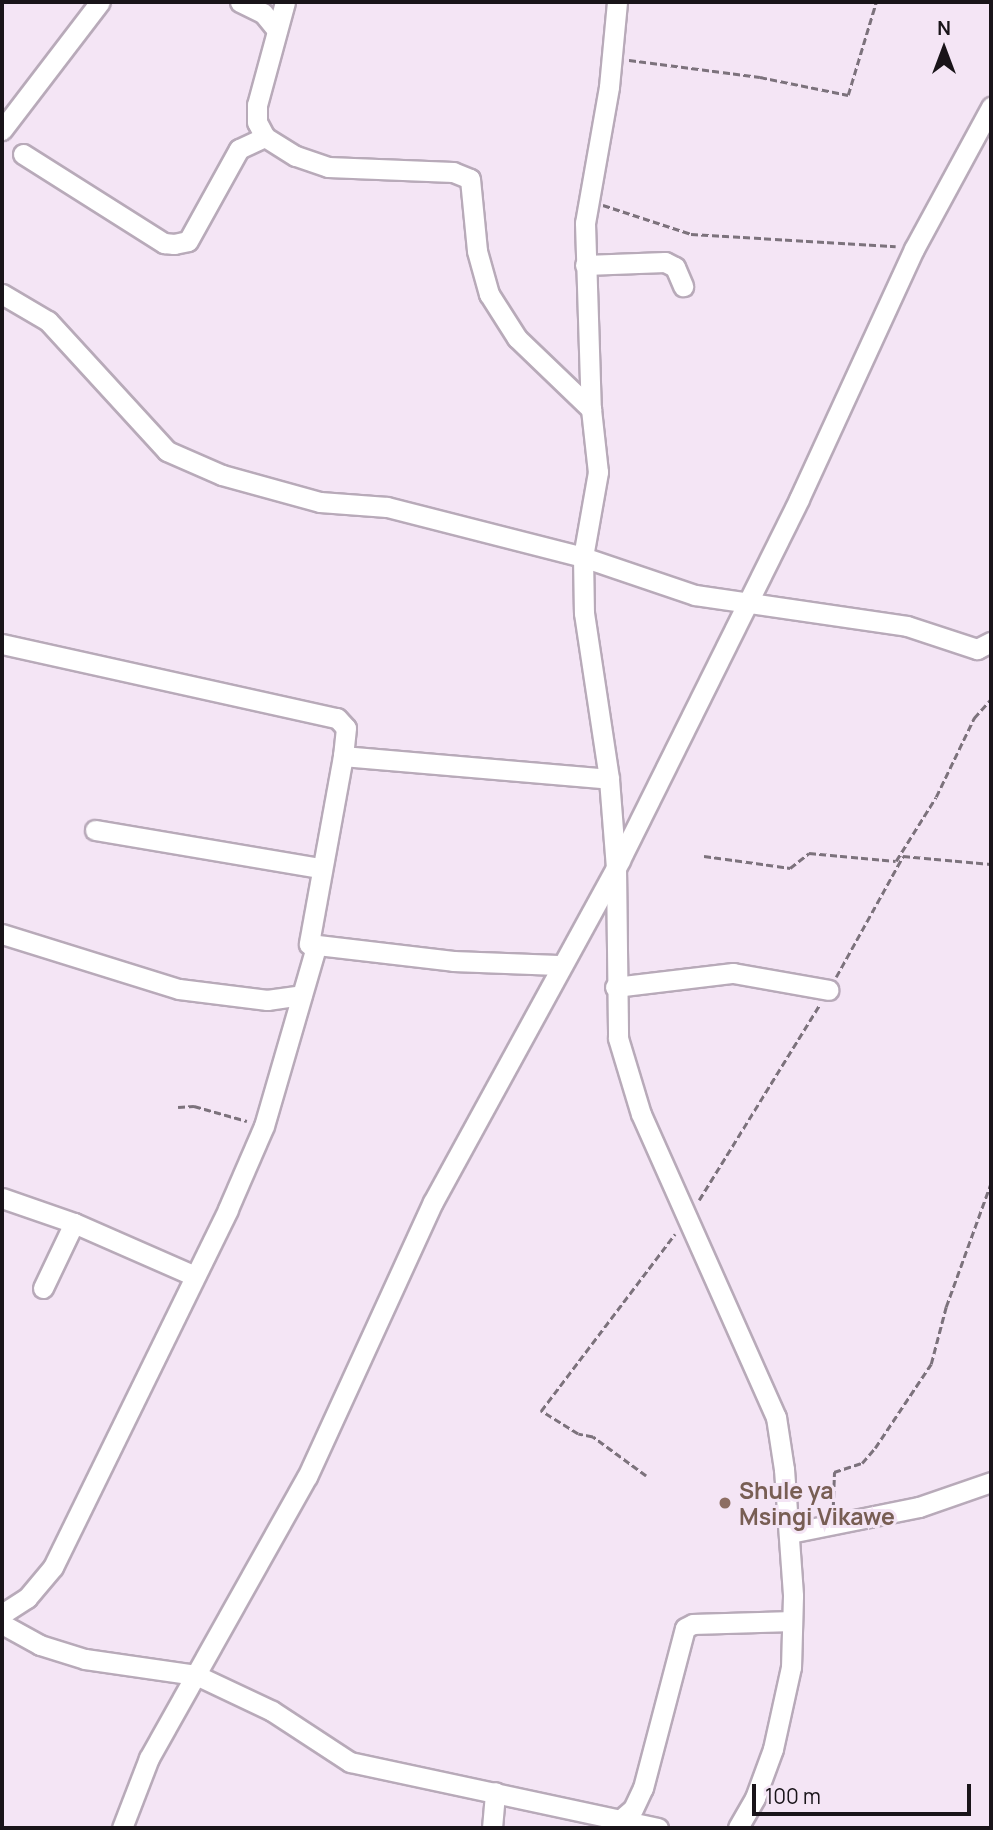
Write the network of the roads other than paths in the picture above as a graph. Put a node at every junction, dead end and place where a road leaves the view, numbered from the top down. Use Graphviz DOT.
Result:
graph roads {
  1 [pos="100,2"];
  2 [pos="240,2"];
  3 [pos="285,2"];
  4 [pos="617,2"];
  5 [pos="277,30"];
  6 [pos="991,107"];
  7 [pos="2,130"];
  8 [pos="265,136"];
  9 [pos="23,154"];
  10 [pos="585,265"];
  11 [pos="683,286"];
  12 [pos="2,294"];
  13 [pos="591,409"];
  14 [pos="583,557"];
  15 [pos="747,603"];
  16 [pos="991,642"];
  17 [pos="2,644"];
  18 [pos="343,756"];
  19 [pos="609,779"];
  20 [pos="95,830"];
  21 [pos="616,867"];
  22 [pos="320,868"];
  23 [pos="2,934"];
  24 [pos="316,947"];
  25 [pos="558,965"];
  26 [pos="615,987"];
  27 [pos="829,990"];
  28 [pos="302,995"];
  29 [pos="2,1198"];
  30 [pos="74,1223"];
  31 [pos="195,1276"];
  32 [pos="43,1288"];
  33 [pos="991,1482"];
  34 [pos="790,1533"];
  35 [pos="2,1614"];
  36 [pos="792,1621"];
  37 [pos="2,1624"];
  38 [pos="196,1675"];
  39 [pos="495,1792"];
  40 [pos="619,1821"];
  41 [pos="122,1828"];
  42 [pos="492,1828"];
  43 [pos="658,1828"];
  44 [pos="738,1828"];
  1 -- 7 [label="street"];
  2 -- 5 [label="street"];
  3 -- 5 [label="street"];
  4 -- 10 [label="street"];
  5 -- 8 [label="street"];
  6 -- 15 [label="street"];
  8 -- 9 [label="street"];
  8 -- 13 [label="street"];
  10 -- 11 [label="street"];
  10 -- 13 [label="street"];
  12 -- 14 [label="street"];
  13 -- 14 [label="street"];
  14 -- 15 [label="street"];
  14 -- 19 [label="street"];
  15 -- 16 [label="street"];
  15 -- 21 [label="street"];
  17 -- 18 [label="street"];
  18 -- 19 [label="street"];
  18 -- 22 [label="street"];
  19 -- 21 [label="street"];
  20 -- 22 [label="street"];
  21 -- 25 [label="street"];
  21 -- 26 [label="street"];
  22 -- 24 [label="street"];
  23 -- 28 [label="street"];
  24 -- 25 [label="street"];
  24 -- 28 [label="street"];
  25 -- 38 [label="street"];
  26 -- 27 [label="street"];
  26 -- 34 [label="street"];
  28 -- 31 [label="street"];
  29 -- 30 [label="street"];
  30 -- 31 [label="street"];
  30 -- 32 [label="street"];
  31 -- 35 [label="street"];
  33 -- 34 [label="street"];
  34 -- 36 [label="street"];
  36 -- 40 [label="street"];
  36 -- 44 [label="street"];
  37 -- 38 [label="street"];
  38 -- 39 [label="street"];
  38 -- 41 [label="street"];
  39 -- 40 [label="street"];
  39 -- 42 [label="street"];
  40 -- 43 [label="street"];
}
